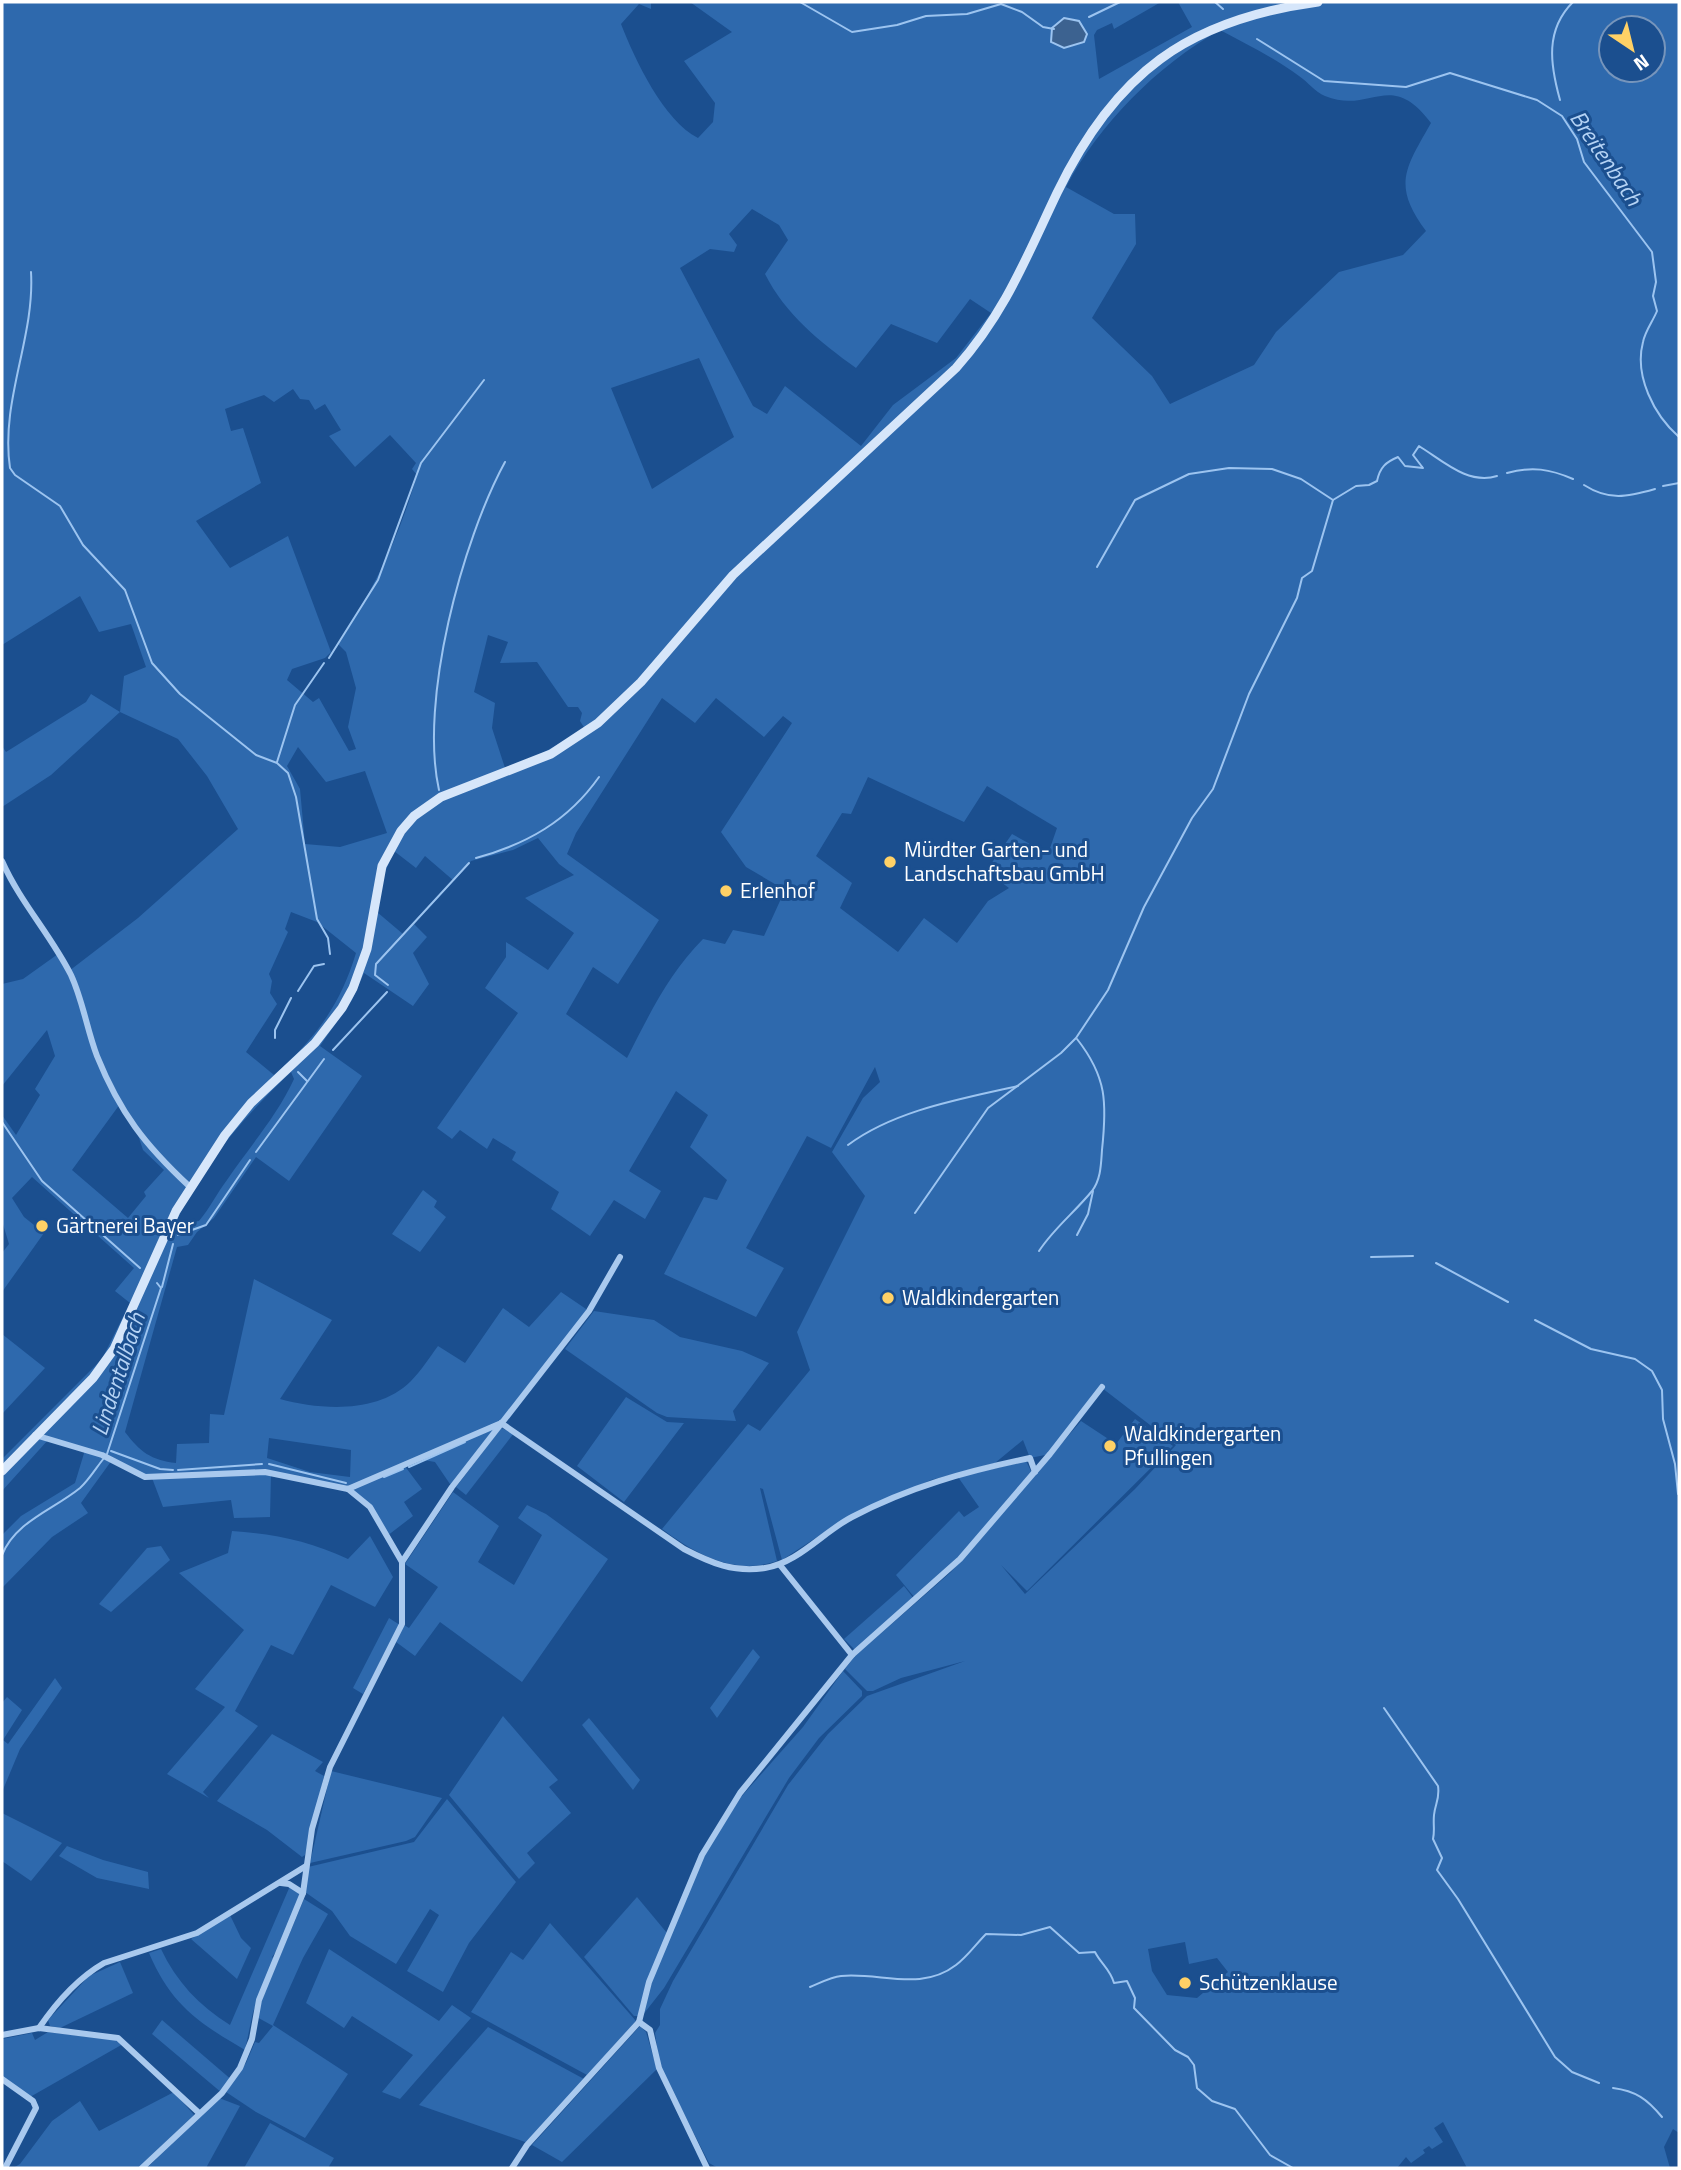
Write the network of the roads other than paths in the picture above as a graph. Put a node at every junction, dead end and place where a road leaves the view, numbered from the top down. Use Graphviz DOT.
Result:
graph roads {
  1 [pos="1318,2"];
  2 [pos="2,861"];
  3 [pos="189,1186"];
  4 [pos="620,1257"];
  5 [pos="1102,1387"];
  6 [pos="501,1423"];
  7 [pos="35,1436"];
  8 [pos="2,1471"];
  9 [pos="1035,1472"];
  10 [pos="348,1489"];
  11 [pos="402,1562"];
  12 [pos="780,1564"];
  13 [pos="852,1655"];
  14 [pos="306,1866"];
  15 [pos="281,1883"];
  16 [pos="303,1893"];
  17 [pos="639,2022"];
  18 [pos="39,2028"];
  19 [pos="2,2035"];
  20 [pos="2,2079"];
  21 [pos="199,2113"];
  22 [pos="5,2168"];
  23 [pos="142,2168"];
  24 [pos="512,2168"];
  25 [pos="707,2168"];
  1 -- 3 [label="street"];
  2 -- 3 [label="street"];
  3 -- 7 [label="street"];
  4 -- 6 [label="street"];
  5 -- 9 [label="street"];
  6 -- 10 [label="street"];
  6 -- 11 [label="street"];
  6 -- 12 [label="street"];
  7 -- 8 [label="street"];
  7 -- 10 [label="street"];
  9 -- 12 [label="street"];
  9 -- 13 [label="street"];
  10 -- 11 [label="street"];
  11 -- 14 [label="street"];
  12 -- 13 [label="street"];
  13 -- 17 [label="street"];
  14 -- 15 [label="street"];
  14 -- 16 [label="street"];
  15 -- 16 [label="street"];
  15 -- 18 [label="street"];
  16 -- 21 [label="street"];
  17 -- 24 [label="street"];
  17 -- 25 [label="street"];
  18 -- 19 [label="street"];
  18 -- 21 [label="street"];
  20 -- 22 [label="street"];
  21 -- 23 [label="street"];
}
